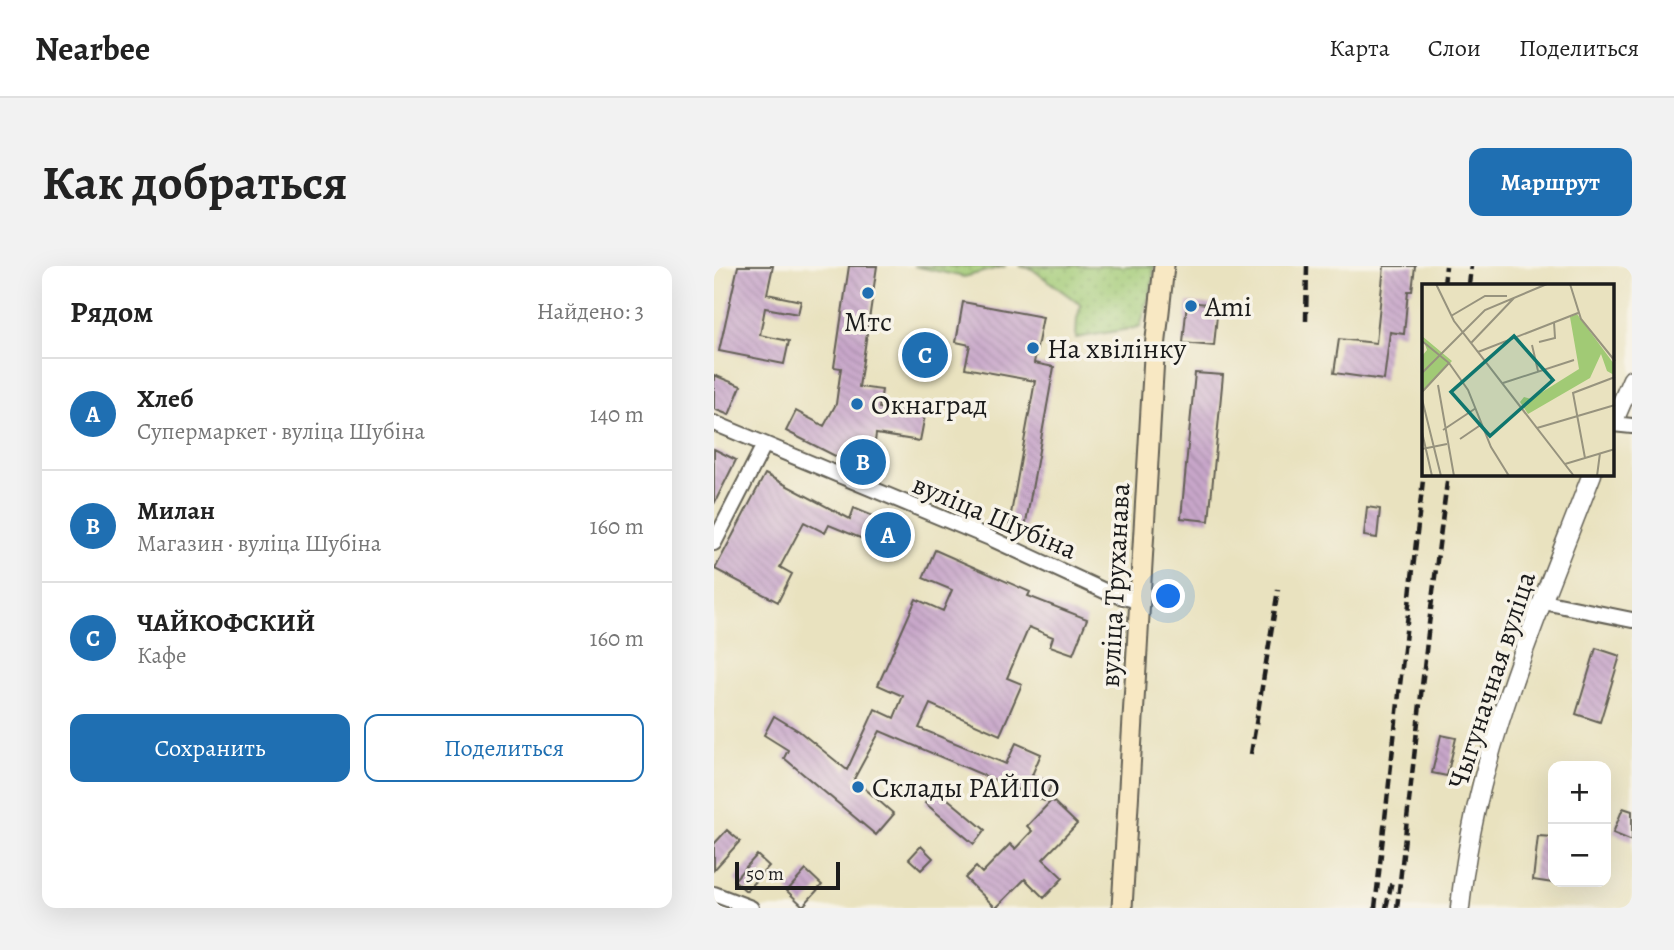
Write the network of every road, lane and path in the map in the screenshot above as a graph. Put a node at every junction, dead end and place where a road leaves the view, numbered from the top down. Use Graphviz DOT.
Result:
graph roads {
  1 [pos="1164,266"];
  2 [pos="1632,379"];
  3 [pos="1614,422"];
  4 [pos="714,423"];
  5 [pos="1614,424"];
  6 [pos="1632,426"];
  7 [pos="764,445"];
  8 [pos="1591,476"];
  9 [pos="714,542"];
  10 [pos="1142,602"];
  11 [pos="1544,602"];
  12 [pos="1632,620"];
  13 [pos="714,894"];
  14 [pos="751,908"];
  15 [pos="1122,908"];
  16 [pos="1460,908"];
  1 -- 10 [label="main road, вуліца Труханава"];
  2 -- 3 [label="street"];
  4 -- 7 [label="street, вуліца Шубіна"];
  5 -- 6 [label="street"];
  7 -- 9 [label="street"];
  7 -- 10 [label="street, вуліца Шубіна"];
  8 -- 11 [label="street, Чыгуначная вуліца"];
  10 -- 15 [label="main road, вуліца Труханава"];
  11 -- 12 [label="street"];
  11 -- 16 [label="street, Чыгуначная вуліца"];
  13 -- 14 [label="street"];
}
